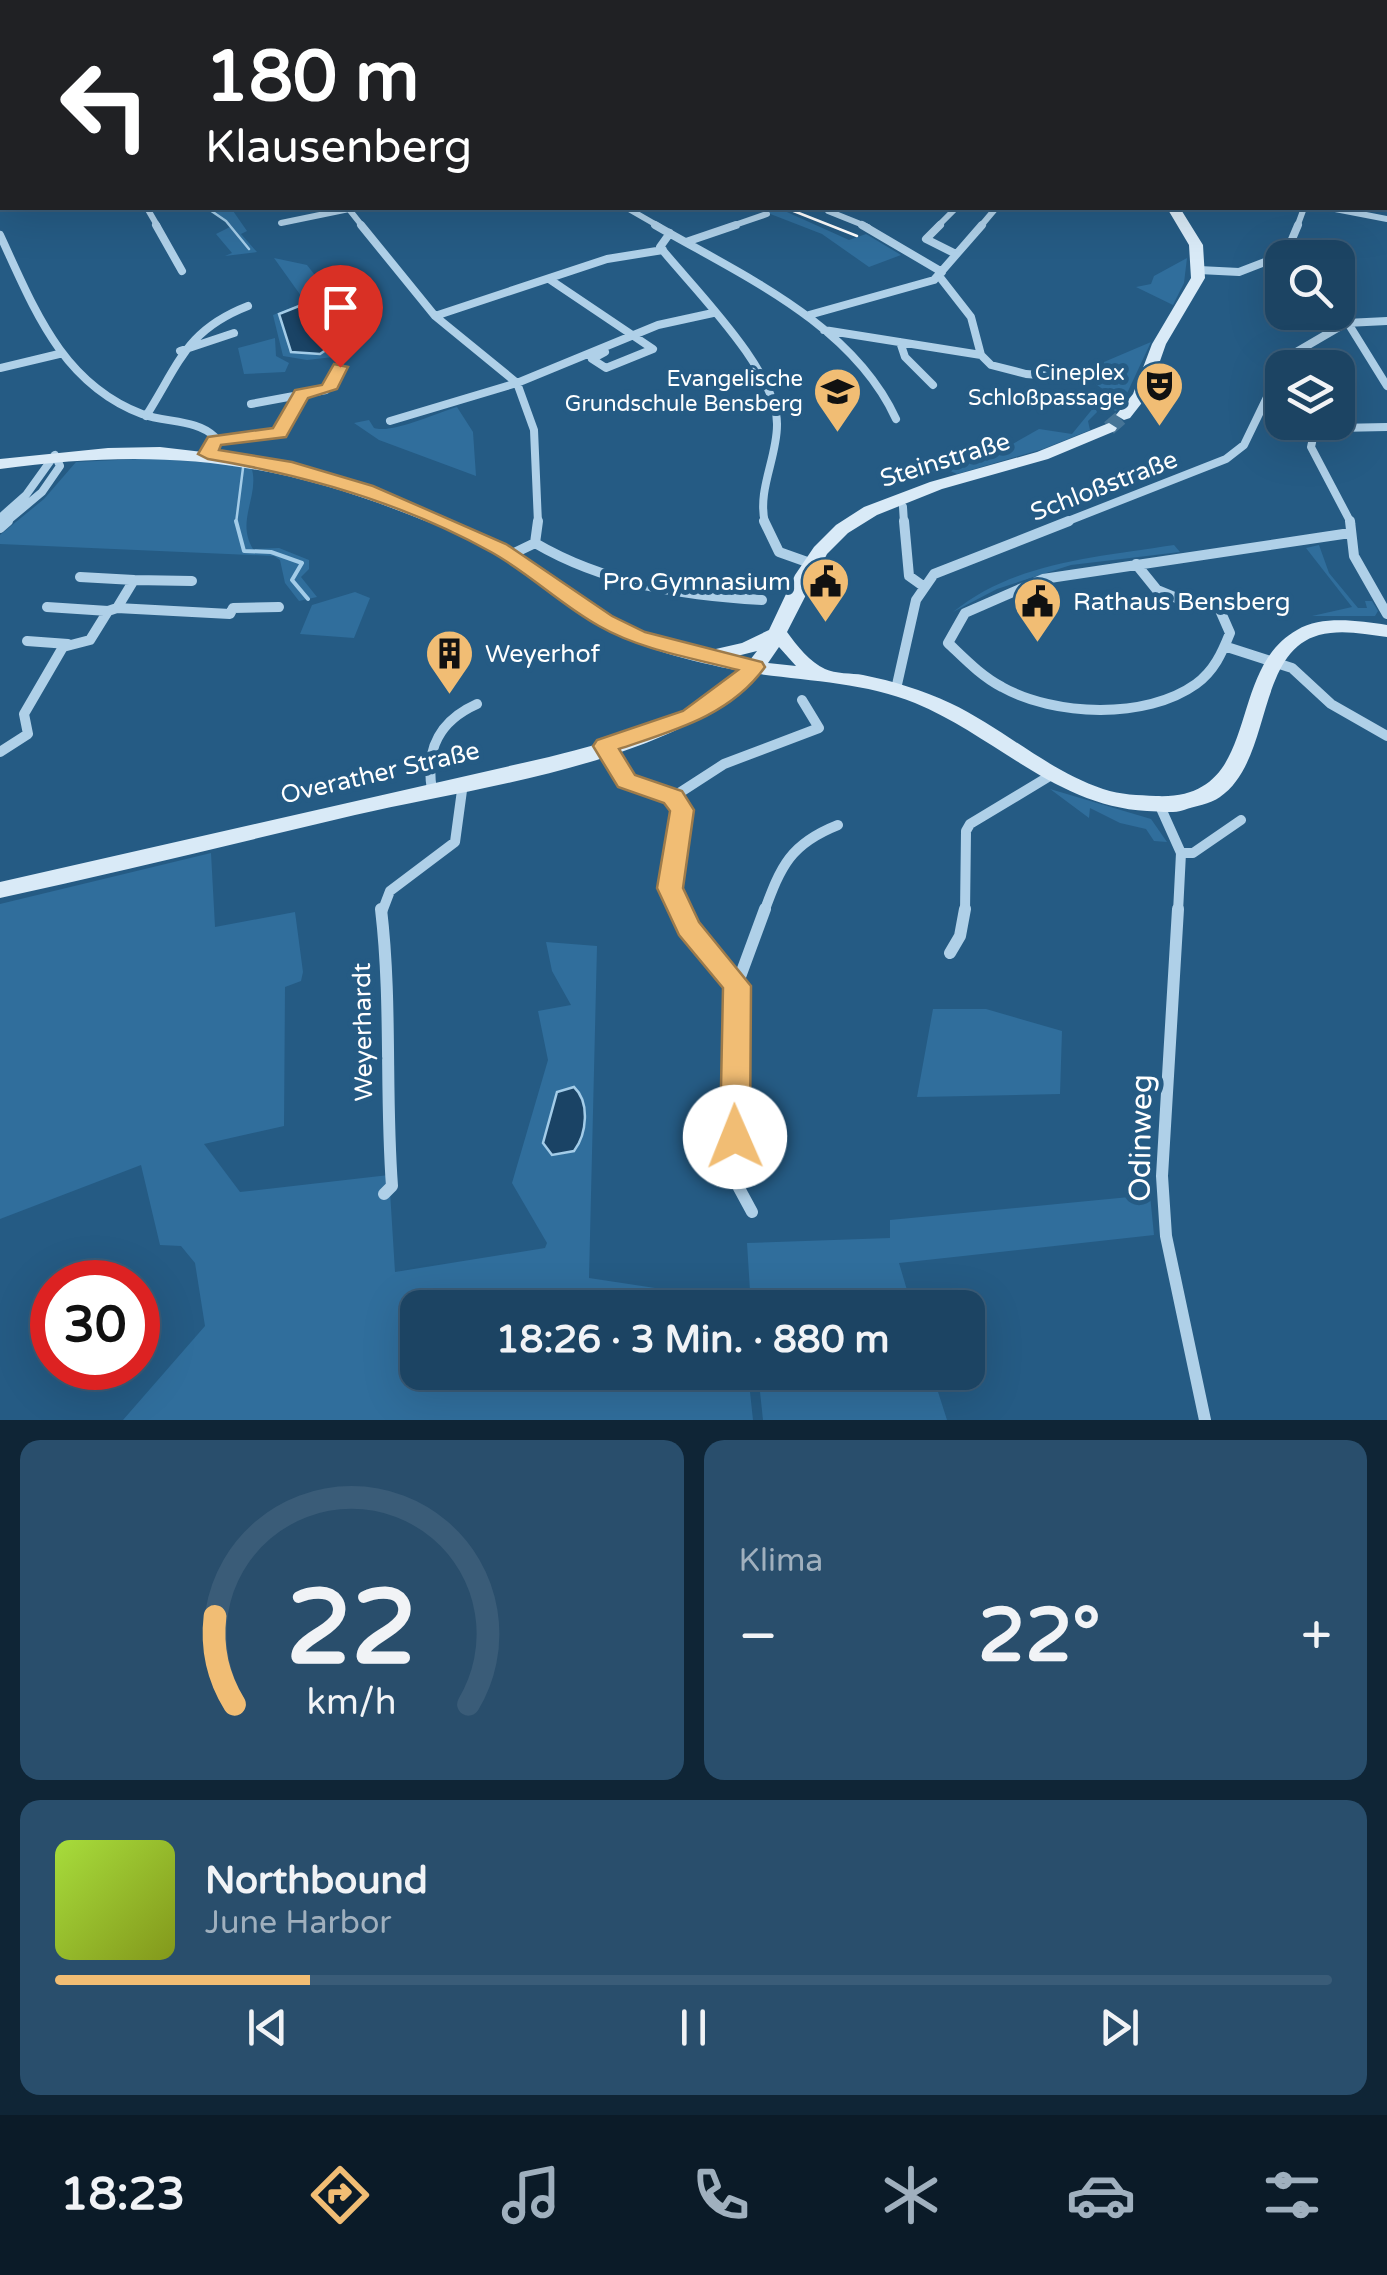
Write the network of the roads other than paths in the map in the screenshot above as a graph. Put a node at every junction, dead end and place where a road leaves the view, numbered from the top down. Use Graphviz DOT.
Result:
graph roads {
  1 [pos="148,210"];
  2 [pos="340,210"];
  3 [pos="351,210"];
  4 [pos="631,210"];
  5 [pos="829,210"];
  6 [pos="954,210"];
  7 [pos="994,210"];
  8 [pos="1175,210"];
  9 [pos="1303,210"];
  10 [pos="1340,210"];
  11 [pos="767,214"];
  12 [pos="1387,219"];
  13 [pos="282,223"];
  14 [pos="670,234"];
  15 [pos="0,235"];
  16 [pos="1290,240"];
  17 [pos="686,242"];
  18 [pos="662,250"];
  19 [pos="956,254"];
  20 [pos="1265,262"];
  21 [pos="16,267"];
  22 [pos="1200,270"];
  23 [pos="182,271"];
  24 [pos="0,272"];
  25 [pos="941,274"];
  26 [pos="549,279"];
  27 [pos="248,306"];
  28 [pos="712,313"];
  29 [pos="434,316"];
  30 [pos="809,316"];
  31 [pos="1387,321"];
  32 [pos="1355,323"];
  33 [pos="823,330"];
  34 [pos="1334,330"];
  35 [pos="1351,330"];
  36 [pos="234,333"];
  37 [pos="636,338"];
  38 [pos="900,342"];
  39 [pos="180,351"];
  40 [pos="58,354"];
  41 [pos="981,355"];
  42 [pos="340,367"];
  43 [pos="0,368"];
  44 [pos="1081,378"];
  45 [pos="517,383"];
  46 [pos="933,385"];
  47 [pos="1387,386"];
  48 [pos="302,394"];
  49 [pos="251,404"];
  50 [pos="1124,415"];
  51 [pos="146,416"];
  52 [pos="896,419"];
  53 [pos="390,422"];
  54 [pos="1387,427"];
  55 [pos="1108,428"];
  56 [pos="211,447"];
  57 [pos="55,456"];
  58 [pos="0,464"];
  59 [pos="904,507"];
  60 [pos="0,518"];
  61 [pos="0,528"];
  62 [pos="1350,533"];
  63 [pos="534,543"];
  64 [pos="510,555"];
  65 [pos="810,563"];
  66 [pos="1136,564"];
  67 [pos="80,577"];
  68 [pos="134,580"];
  69 [pos="192,581"];
  70 [pos="923,586"];
  71 [pos="1226,598"];
  72 [pos="762,600"];
  73 [pos="1196,606"];
  74 [pos="279,607"];
  75 [pos="47,608"];
  76 [pos="112,610"];
  77 [pos="1387,614"];
  78 [pos="1387,631"];
  79 [pos="778,633"];
  80 [pos="27,641"];
  81 [pos="68,644"];
  82 [pos="1227,646"];
  83 [pos="698,654"];
  84 [pos="1274,660"];
  85 [pos="754,667"];
  86 [pos="818,674"];
  87 [pos="896,689"];
  88 [pos="802,700"];
  89 [pos="715,702"];
  90 [pos="476,704"];
  91 [pos="1387,736"];
  92 [pos="605,746"];
  93 [pos="0,752"];
  94 [pos="1053,774"];
  95 [pos="463,782"];
  96 [pos="432,790"];
  97 [pos="673,797"];
  98 [pos="1159,804"];
  99 [pos="1241,820"];
  100 [pos="838,825"];
  101 [pos="1181,854"];
  102 [pos="0,890"];
  103 [pos="950,953"];
  104 [pos="737,986"];
  105 [pos="384,1194"];
  106 [pos="752,1212"];
  107 [pos="1205,1420"];
  1 -- 23 [label="street"];
  2 -- 13 [label="street"];
  3 -- 29 [label="street"];
  4 -- 14 [label="street"];
  5 -- 25 [label="street"];
  6 -- 19 [label="street"];
  7 -- 19 [label="street"];
  8 -- 22 [label="main road"];
  9 -- 16 [label="street"];
  10 -- 12 [label="street"];
  11 -- 17 [label="street"];
  14 -- 17 [label="street"];
  14 -- 18 [label="street"];
  15 -- 21 [label="street"];
  17 -- 30 [label="street"];
  18 -- 26 [label="street"];
  18 -- 28 [label="street"];
  19 -- 25 [label="street"];
  20 -- 22 [label="street"];
  21 -- 24 [label="street"];
  21 -- 40 [label="street"];
  22 -- 50 [label="main road"];
  25 -- 30 [label="street"];
  25 -- 41 [label="street"];
  26 -- 29 [label="street"];
  26 -- 37 [label="street"];
  27 -- 39 [label="street"];
  28 -- 37 [label="street"];
  28 -- 65 [label="street"];
  29 -- 45 [label="street"];
  30 -- 33 [label="street"];
  31 -- 32 [label="street"];
  33 -- 38 [label="street"];
  33 -- 52 [label="street"];
  34 -- 70 [label="street, Schloßstraße"];
  35 -- 47 [label="street"];
  36 -- 39 [label="street"];
  37 -- 37 [label="street"];
  37 -- 45 [label="street"];
  38 -- 41 [label="street"];
  38 -- 46 [label="street"];
  39 -- 51 [label="street"];
  40 -- 43 [label="street"];
  40 -- 51 [label="street"];
  41 -- 44 [label="street"];
  42 -- 48 [label="street"];
  45 -- 53 [label="street"];
  45 -- 63 [label="street"];
  48 -- 49 [label="street"];
  48 -- 56 [label="street"];
  51 -- 56 [label="street"];
  54 -- 62 [label="street"];
  55 -- 65 [label="main road, Steinstraße"];
  56 -- 57 [label="main road"];
  56 -- 64 [label="main road"];
  57 -- 58 [label="main road"];
  57 -- 60 [label="street"];
  57 -- 61 [label="street"];
  59 -- 70 [label="street"];
  62 -- 66 [label="street"];
  62 -- 77 [label="street"];
  63 -- 64 [label="street"];
  63 -- 72 [label="street"];
  64 -- 83 [label="main road"];
  65 -- 79 [label="main road, Steinstraße"];
  66 -- 73 [label="street"];
  66 -- 82 [label="street"];
  67 -- 68 [label="street"];
  68 -- 69 [label="street"];
  68 -- 76 [label="street"];
  70 -- 87 [label="street"];
  71 -- 82 [label="street"];
  74 -- 76 [label="street"];
  75 -- 76 [label="street"];
  76 -- 81 [label="street"];
  78 -- 84 [label="main road"];
  79 -- 83 [label="main road"];
  79 -- 85 [label="main road, Steinstraße"];
  79 -- 86 [label="main road"];
  80 -- 81 [label="street"];
  81 -- 93 [label="street"];
  82 -- 84 [label="street"];
  83 -- 85 [label="main road"];
  83 -- 89 [label="main road"];
  84 -- 91 [label="street"];
  84 -- 98 [label="main road"];
  85 -- 86 [label="main road"];
  85 -- 89 [label="main road, Overather Straße"];
  86 -- 87 [label="main road"];
  87 -- 94 [label="main road"];
  88 -- 97 [label="street"];
  89 -- 92 [label="main road, Overather Straße"];
  90 -- 96 [label="street"];
  92 -- 95 [label="main road, Overather Straße"];
  92 -- 97 [label="street"];
  94 -- 98 [label="main road"];
  94 -- 103 [label="street"];
  95 -- 96 [label="main road, Overather Straße"];
  95 -- 105 [label="street, Weyerhardt"];
  96 -- 102 [label="main road, Overather Straße"];
  97 -- 104 [label="street"];
  98 -- 101 [label="street, Odinweg"];
  99 -- 101 [label="street"];
  100 -- 104 [label="street"];
  101 -- 107 [label="street, Odinweg"];
  104 -- 106 [label="street"];
}
